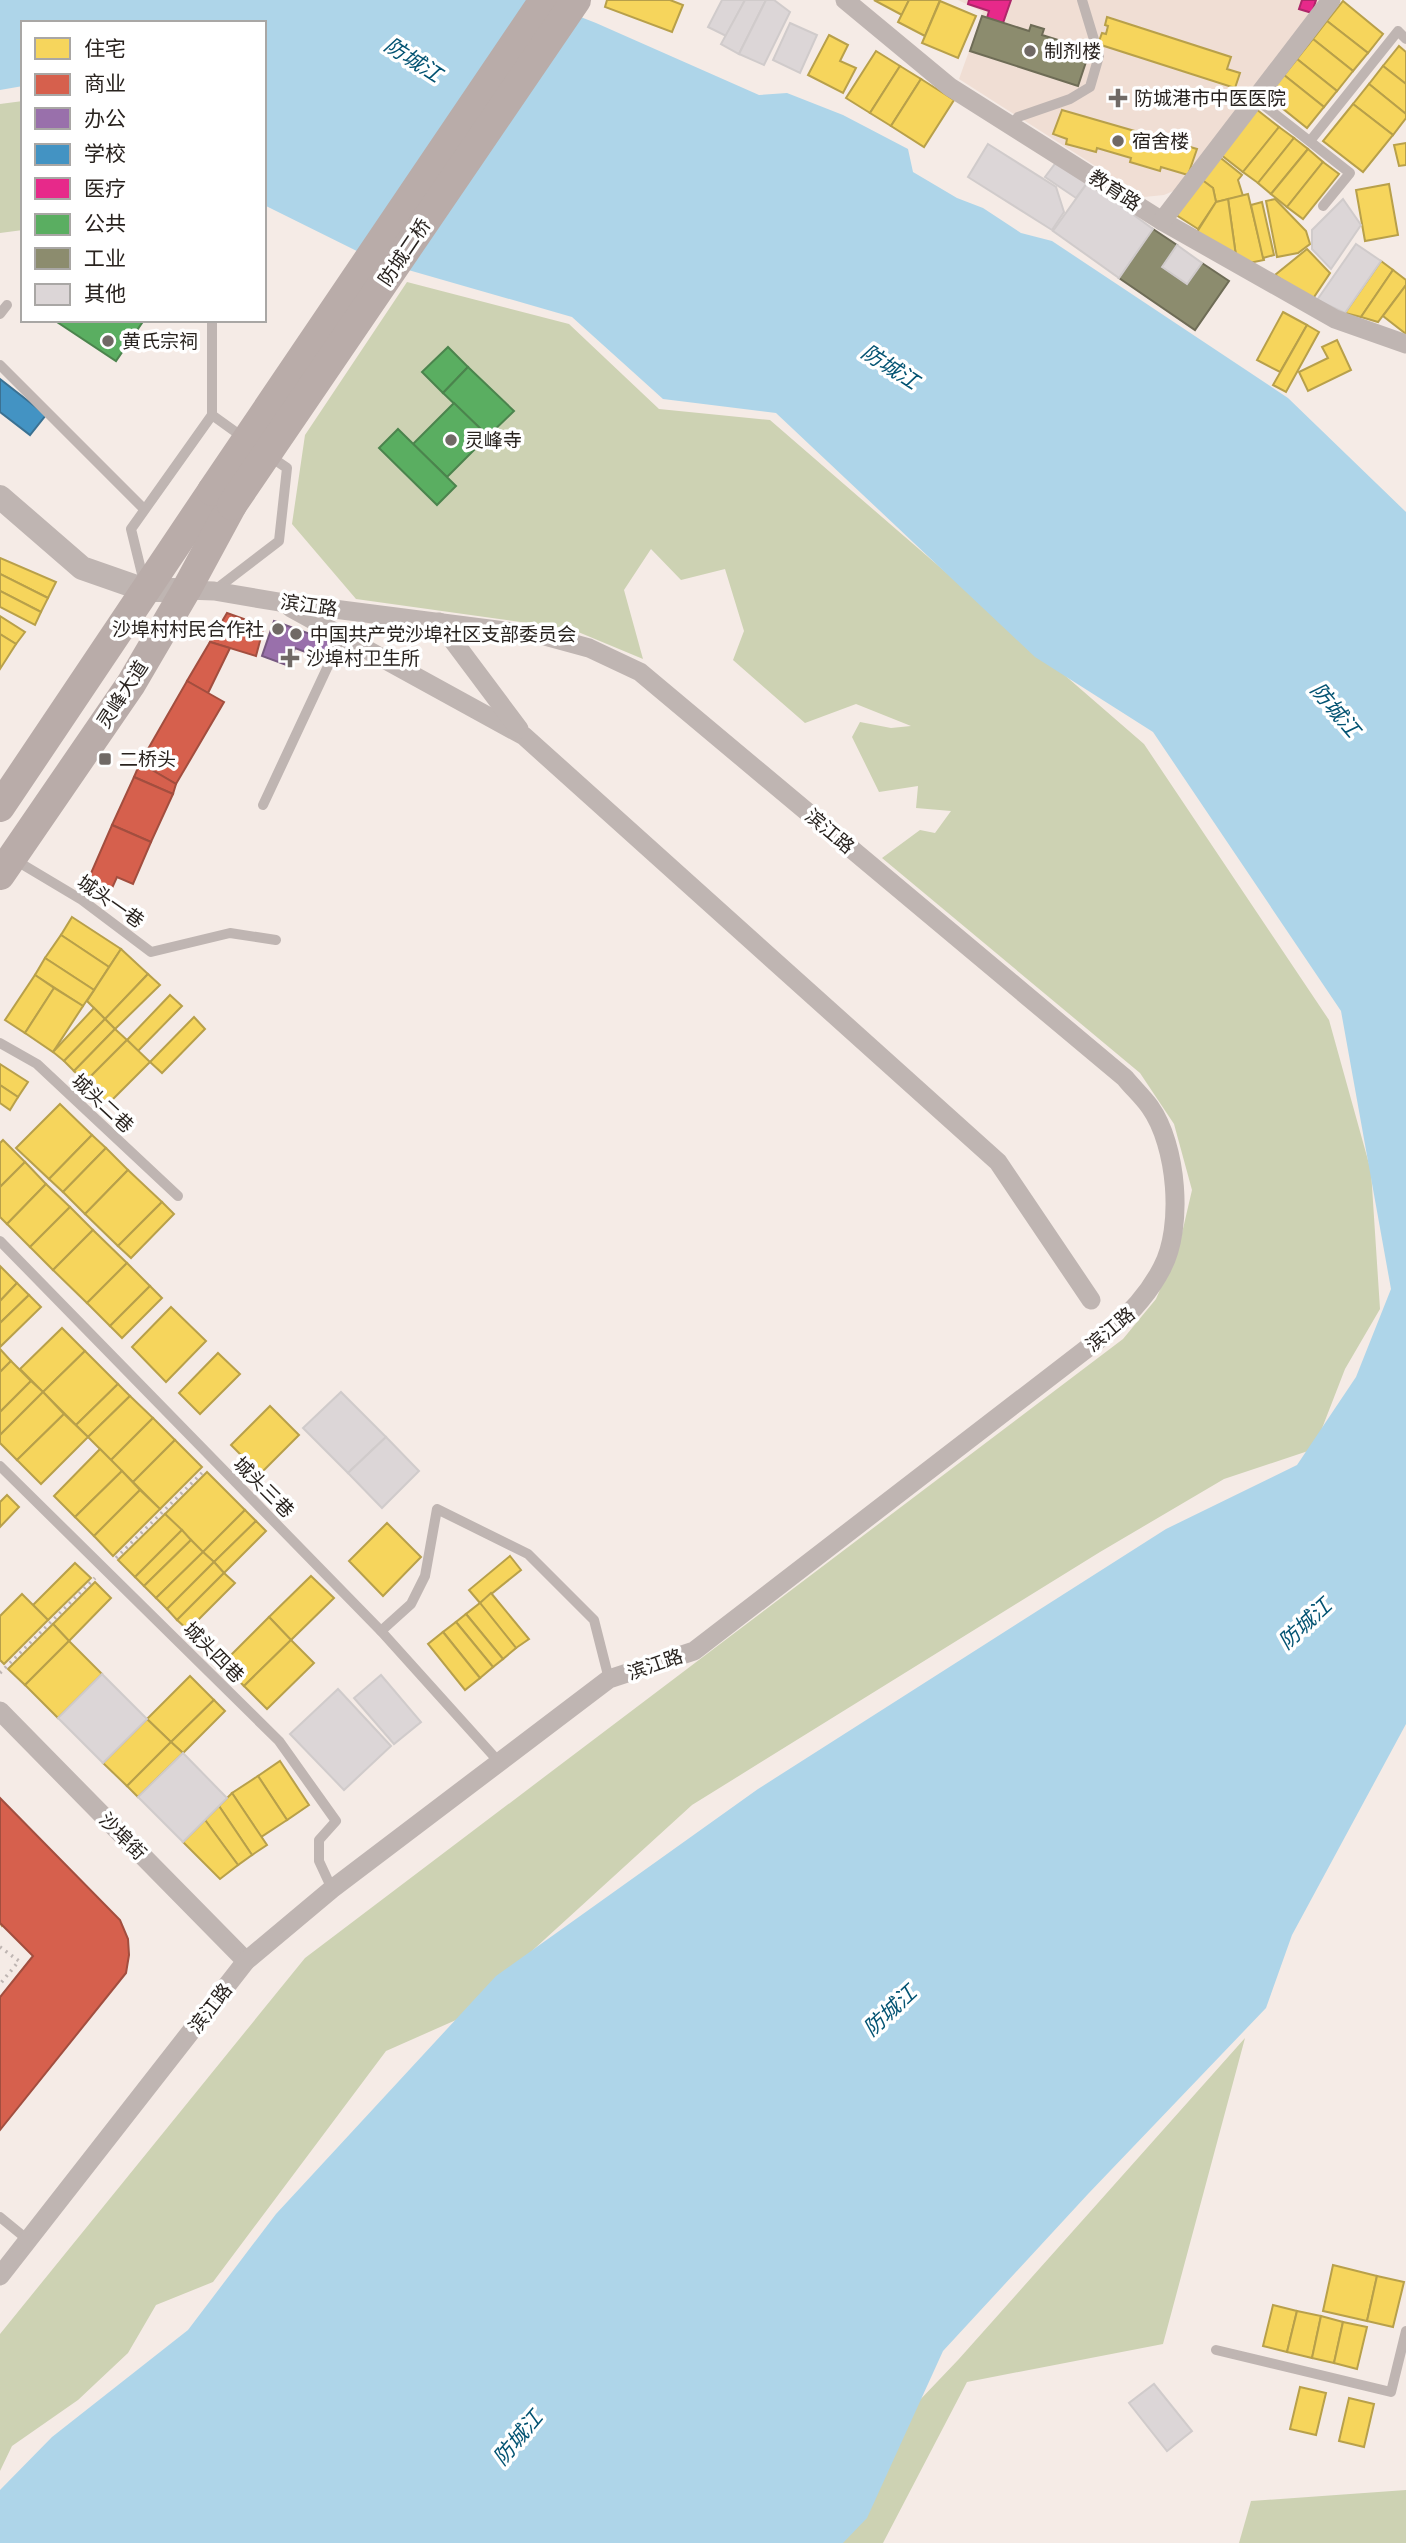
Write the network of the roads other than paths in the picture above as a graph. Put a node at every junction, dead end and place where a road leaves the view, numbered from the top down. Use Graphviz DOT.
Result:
graph roads {
  1 [pos="544,0"];
  2 [pos="576,0"];
  3 [pos="845,0"];
  4 [pos="1082,0"];
  5 [pos="1331,0"];
  6 [pos="1406,39"];
  7 [pos="1256,99"];
  8 [pos="1012,124"];
  9 [pos="1310,141"];
  10 [pos="1323,206"];
  11 [pos="1162,221"];
  12 [pos="212,322"];
  13 [pos="1406,344"];
  14 [pos="0,365"];
  15 [pos="212,415"];
  16 [pos="0,497"];
  17 [pos="222,498"];
  18 [pos="144,509"];
  19 [pos="145,590"];
  20 [pos="200,590"];
  21 [pos="279,601"];
  22 [pos="439,622"];
  23 [pos="342,636"];
  24 [pos="524,736"];
  25 [pos="1,805"];
  26 [pos="263,805"];
  27 [pos="6,867"];
  28 [pos="276,940"];
  29 [pos="0,1043"];
  30 [pos="178,1196"];
  31 [pos="0,1241"];
  32 [pos="1091,1300"];
  33 [pos="0,1466"];
  34 [pos="381,1631"];
  35 [pos="609,1679"];
  36 [pos="0,1711"];
  37 [pos="499,1762"];
  38 [pos="332,1889"];
  39 [pos="246,1962"];
  40 [pos="0,2217"];
  41 [pos="28,2240"];
  42 [pos="0,2276"];
  43 [pos="1406,2331"];
  44 [pos="1216,2350"];
  1 -- 17 [label="main road, 防城二桥, bridge"];
  2 -- 17 [label="main road, 防城二桥, bridge"];
  3 -- 8 [label="street, 教育路"];
  4 -- 8 [label="lane"];
  5 -- 7 [label="street"];
  6 -- 9 [label="lane"];
  7 -- 9 [label="lane"];
  7 -- 11 [label="street"];
  8 -- 11 [label="street, 教育路"];
  9 -- 10 [label="lane"];
  11 -- 13 [label="street, 教育路"];
  12 -- 15 [label="lane"];
  14 -- 18 [label="lane"];
  15 -- 18 [label="lane"];
  15 -- 20 [label="lane"];
  16 -- 19 [label="street, 滨江路"];
  17 -- 19 [label="main road, 灵峰大道"];
  17 -- 20 [label="main road, 灵峰大道"];
  18 -- 19 [label="lane"];
  19 -- 20 [label="street, 滨江路"];
  19 -- 25 [label="main road, 灵峰大道"];
  20 -- 21 [label="street, 滨江路"];
  20 -- 27 [label="main road, 灵峰大道"];
  21 -- 22 [label="street, 滨江路"];
  21 -- 23 [label="street"];
  22 -- 24 [label="street"];
  22 -- 35 [label="street, 滨江路"];
  23 -- 24 [label="street"];
  23 -- 26 [label="lane"];
  24 -- 32 [label="street"];
  27 -- 28 [label="lane, 城头一巷"];
  29 -- 30 [label="lane, 城头二巷"];
  31 -- 34 [label="lane, 城头三巷"];
  33 -- 38 [label="lane, 城头四巷"];
  34 -- 35 [label="lane"];
  34 -- 37 [label="lane, 城头三巷"];
  35 -- 37 [label="street, 滨江路"];
  36 -- 39 [label="street, 沙埠街"];
  37 -- 38 [label="street, 滨江路"];
  38 -- 39 [label="street, 滨江路"];
  39 -- 41 [label="street, 滨江路"];
  40 -- 41 [label="lane"];
  41 -- 42 [label="street, 滨江路"];
  43 -- 44 [label="lane"];
}
